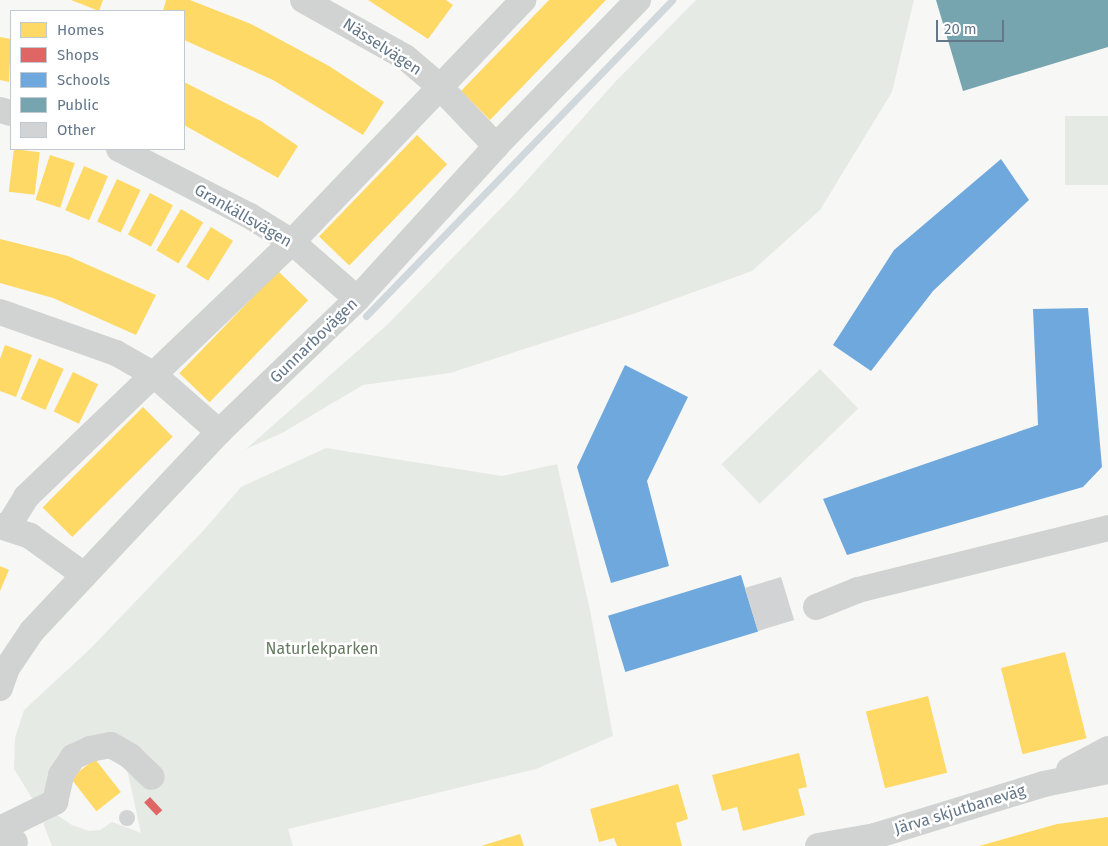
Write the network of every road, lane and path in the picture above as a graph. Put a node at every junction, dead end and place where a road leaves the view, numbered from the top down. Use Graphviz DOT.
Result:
graph roads {
  1 [pos="303,0"];
  2 [pos="522,0"];
  3 [pos="638,0"];
  4 [pos="439,86"];
  5 [pos="496,146"];
  6 [pos="121,150"];
  7 [pos="292,242"];
  8 [pos="357,299"];
  9 [pos="0,312"];
  10 [pos="153,374"];
  11 [pos="219,432"];
  12 [pos="4,527"];
  13 [pos="1108,528"];
  14 [pos="84,575"];
  15 [pos="816,607"];
  16 [pos="0,688"];
  17 [pos="1108,749"];
  18 [pos="1108,771"];
  19 [pos="152,777"];
  20 [pos="1044,784"];
  21 [pos="9,834"];
  22 [pos="818,846"];
  1 -- 4 [label="street, Nässelvägen"];
  2 -- 4 [label="street"];
  3 -- 5 [label="street, Gunnarbovägen"];
  4 -- 5 [label="street, Nässelvägen"];
  4 -- 7 [label="street"];
  5 -- 8 [label="street, Gunnarbovägen"];
  6 -- 7 [label="street, Grankällsvägen"];
  7 -- 8 [label="street, Grankällsvägen"];
  7 -- 10 [label="street"];
  8 -- 11 [label="street, Gunnarbovägen"];
  9 -- 10 [label="street"];
  10 -- 11 [label="street"];
  10 -- 12 [label="street"];
  11 -- 14 [label="street, Gunnarbovägen"];
  12 -- 14 [label="street"];
  13 -- 15 [label="street"];
  14 -- 16 [label="street, Gunnarbovägen"];
  17 -- 20 [label="street, Järva skjutbaneväg"];
  18 -- 20 [label="street, Järva skjutbaneväg"];
  19 -- 21 [label="street"];
  20 -- 22 [label="street, Järva skjutbaneväg"];
}
